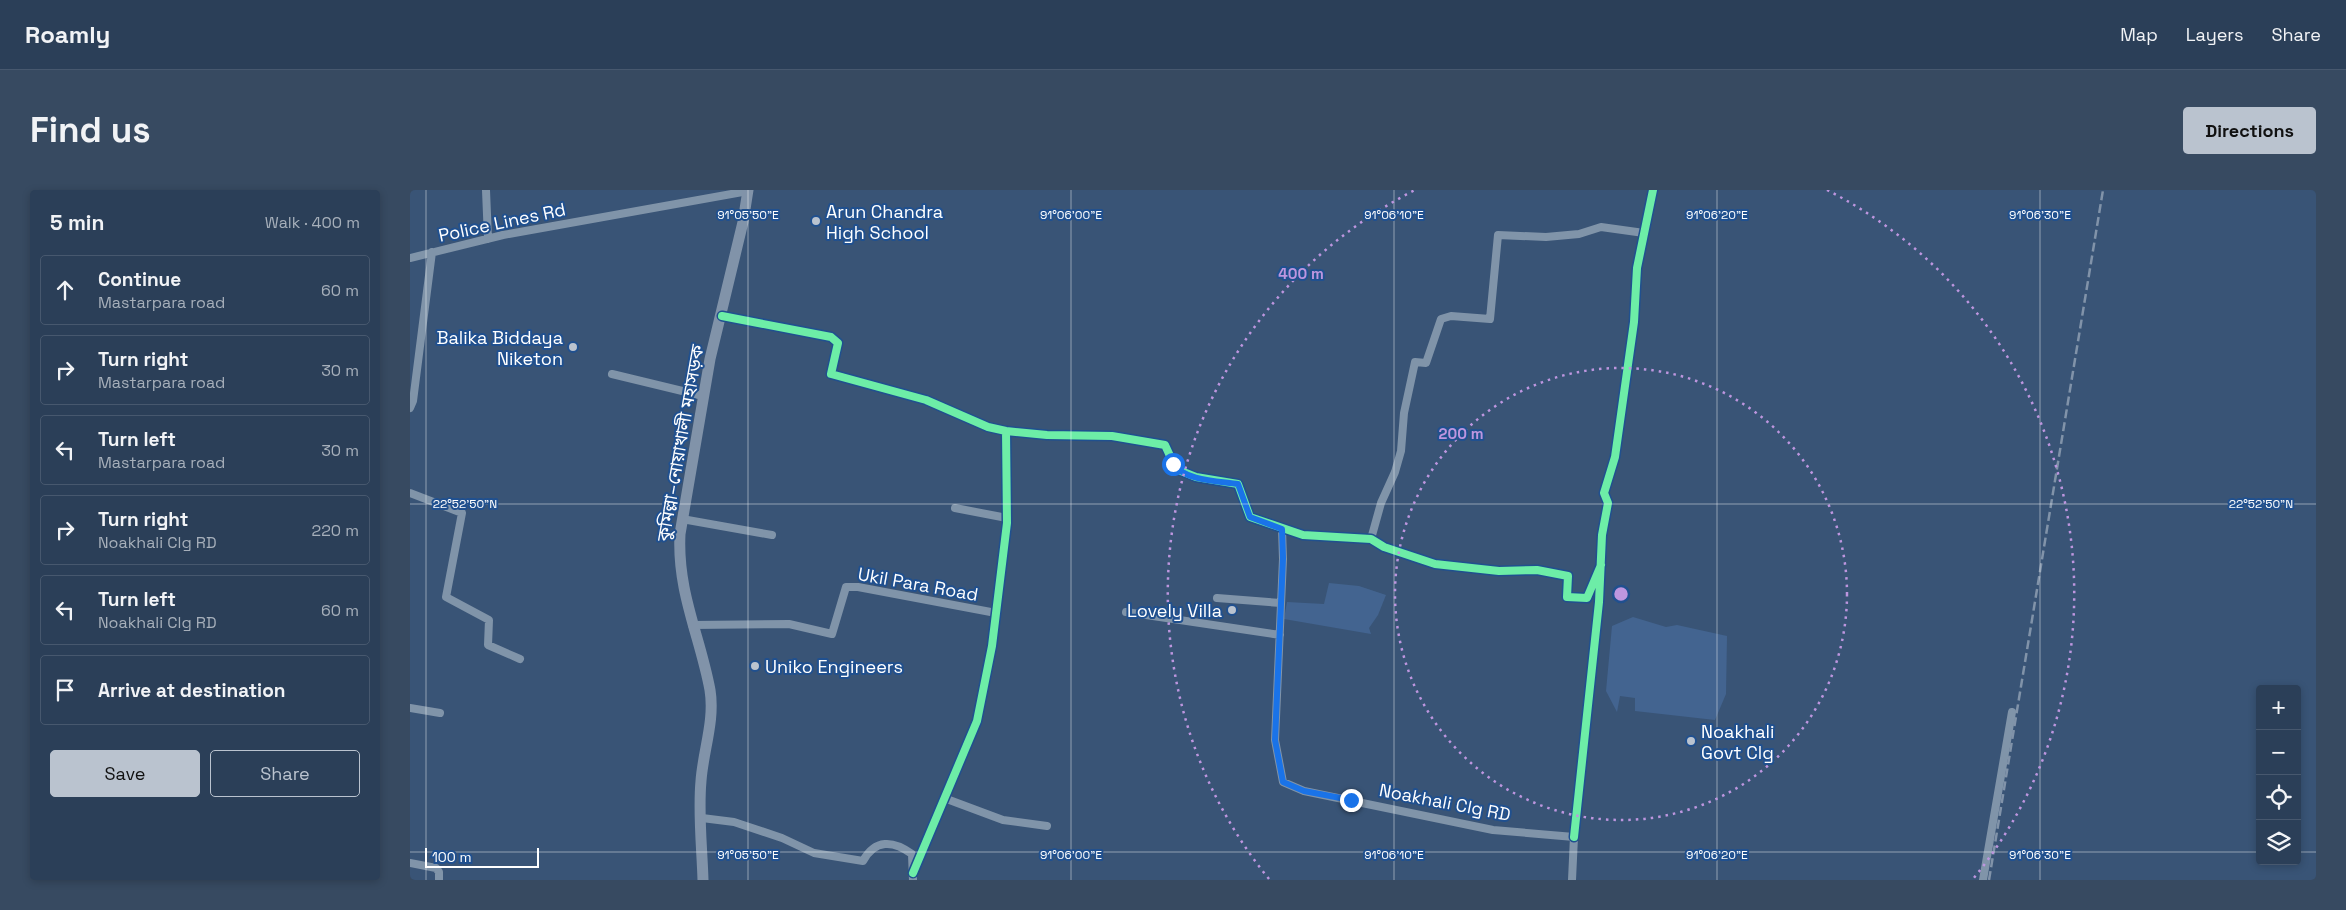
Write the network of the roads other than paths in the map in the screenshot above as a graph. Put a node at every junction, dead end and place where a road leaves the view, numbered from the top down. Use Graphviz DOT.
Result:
graph roads {
  1 [pos="486,190"];
  2 [pos="1653,190"];
  3 [pos="748,191"];
  4 [pos="1644,234"];
  5 [pos="488,239"];
  6 [pos="432,252"];
  7 [pos="410,258"];
  8 [pos="722,316"];
  9 [pos="612,374"];
  10 [pos="704,396"];
  11 [pos="410,408"];
  12 [pos="1006,431"];
  13 [pos="410,493"];
  14 [pos="955,508"];
  15 [pos="1007,518"];
  16 [pos="682,519"];
  17 [pos="1282,529"];
  18 [pos="772,535"];
  19 [pos="1370,539"];
  20 [pos="1601,565"];
  21 [pos="1217,598"];
  22 [pos="1281,603"];
  23 [pos="1126,612"];
  24 [pos="996,613"];
  25 [pos="692,625"];
  26 [pos="1280,635"];
  27 [pos="520,659"];
  28 [pos="410,708"];
  29 [pos="2012,712"];
  30 [pos="440,713"];
  31 [pos="944,798"];
  32 [pos="702,818"];
  33 [pos="1047,826"];
  34 [pos="1574,837"];
  35 [pos="410,863"];
  36 [pos="913,877"];
  37 [pos="439,880"];
  38 [pos="703,880"];
  39 [pos="1572,880"];
  40 [pos="1984,880"];
  1 -- 5 [label="street"];
  2 -- 4 [label="street"];
  3 -- 5 [label="street, Police Lines Rd"];
  3 -- 8 [label="highway, কুমিল্লা–নোয়াখালী মহাসড়ক"];
  4 -- 19 [label="street"];
  4 -- 20 [label="street"];
  5 -- 6 [label="street, Police Lines Rd"];
  6 -- 7 [label="street, Police Lines Rd"];
  6 -- 11 [label="street"];
  8 -- 10 [label="highway, কুমিল্লা–নোয়াখালী মহাসড়ক"];
  8 -- 12 [label="street"];
  9 -- 10 [label="street"];
  10 -- 16 [label="highway, কুমিল্লা–নোয়াখালী মহাসড়ক"];
  12 -- 15 [label="street"];
  12 -- 17 [label="street"];
  13 -- 27 [label="street"];
  14 -- 15 [label="street"];
  15 -- 24 [label="street"];
  16 -- 18 [label="street"];
  16 -- 25 [label="highway, কুমিল্লা–নোয়াখালী মহাসড়ক"];
  17 -- 19 [label="street"];
  17 -- 22 [label="street, Noakhali Clg RD"];
  19 -- 20 [label="street"];
  20 -- 34 [label="street"];
  21 -- 22 [label="street"];
  22 -- 26 [label="street, Noakhali Clg RD"];
  23 -- 26 [label="street"];
  24 -- 25 [label="street, Ukil Para Road"];
  24 -- 31 [label="street"];
  25 -- 32 [label="highway, কুমিল্লা–নোয়াখালী মহাসড়ক"];
  26 -- 34 [label="street, Noakhali Clg RD"];
  28 -- 30 [label="street"];
  29 -- 40 [label="street"];
  31 -- 33 [label="street"];
  31 -- 36 [label="street"];
  32 -- 36 [label="street"];
  32 -- 38 [label="highway, কুমিল্লা–নোয়াখালী মহাসড়ক"];
  34 -- 39 [label="street"];
  35 -- 37 [label="street"];
}
